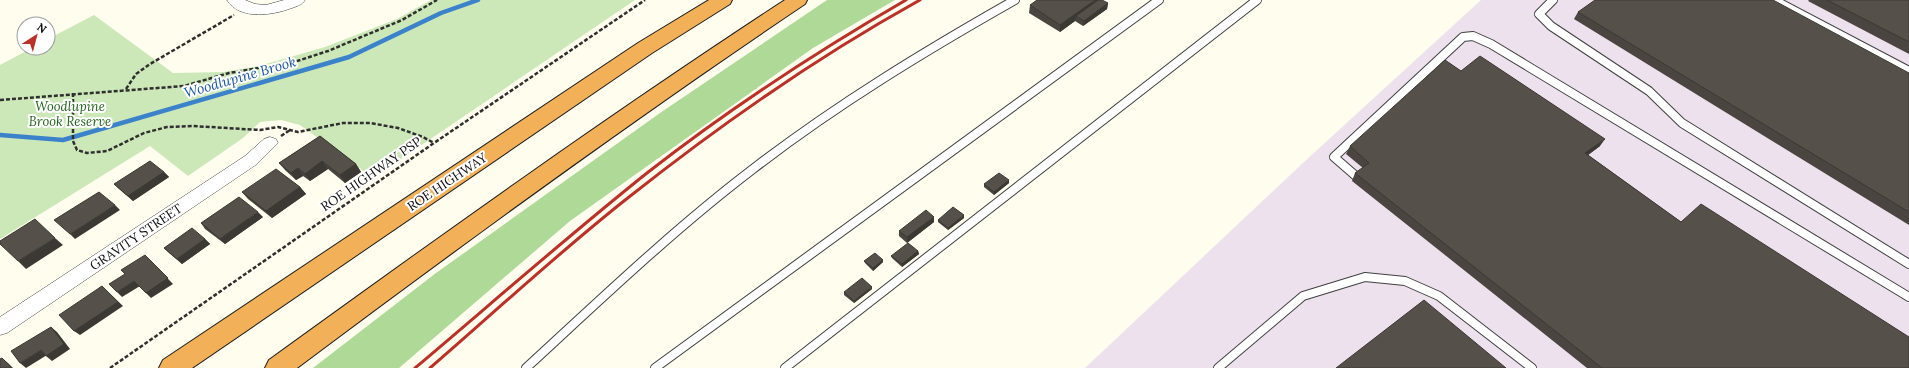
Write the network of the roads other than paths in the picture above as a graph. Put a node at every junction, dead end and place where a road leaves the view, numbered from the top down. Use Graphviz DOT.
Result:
graph roads {
  1 [pos="234,0"];
  2 [pos="298,0"];
  3 [pos="723,0"];
  4 [pos="798,0"];
  5 [pos="1015,0"];
  6 [pos="1159,0"];
  7 [pos="1257,0"];
  8 [pos="1553,0"];
  9 [pos="1774,0"];
  10 [pos="1909,71"];
  11 [pos="270,143"];
  12 [pos="1357,177"];
  13 [pos="1909,264"];
  14 [pos="1909,296"];
  15 [pos="0,327"];
  16 [pos="172,368"];
  17 [pos="278,368"];
  18 [pos="526,368"];
  19 [pos="655,368"];
  20 [pos="785,368"];
  21 [pos="1218,368"];
  22 [pos="1532,368"];
  1 -- 2 [label="street"];
  3 -- 16 [label="highway, ROE HIGHWAY"];
  4 -- 17 [label="highway"];
  5 -- 18 [label="lane"];
  6 -- 19 [label="lane"];
  7 -- 20 [label="lane"];
  8 -- 13 [label="lane"];
  9 -- 10 [label="lane"];
  11 -- 15 [label="street, GRAVITY STREET"];
  12 -- 14 [label="lane"];
  21 -- 22 [label="lane"];
}
